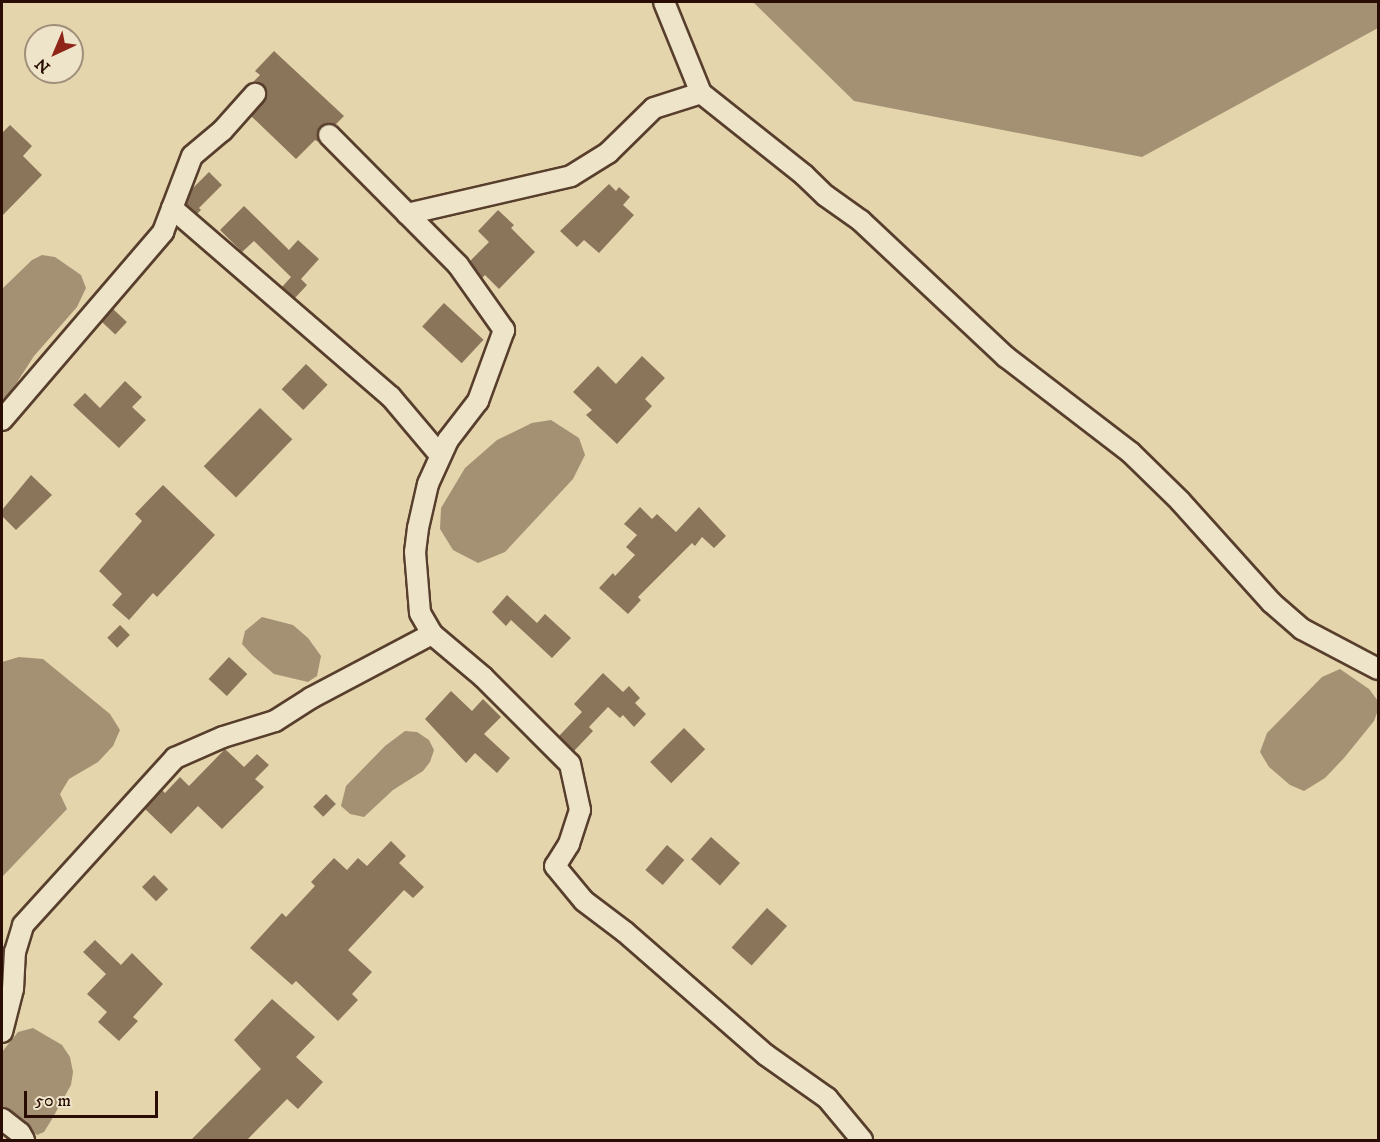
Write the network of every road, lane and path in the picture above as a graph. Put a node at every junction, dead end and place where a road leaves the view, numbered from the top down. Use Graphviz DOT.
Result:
graph roads {
  1 [pos="664,2"];
  2 [pos="701,93"];
  3 [pos="255,94"];
  4 [pos="329,135"];
  5 [pos="172,208"];
  6 [pos="407,214"];
  7 [pos="2,420"];
  8 [pos="440,455"];
  9 [pos="432,634"];
  10 [pos="1378,669"];
  11 [pos="2,1032"];
  12 [pos="2,1119"];
  13 [pos="24,1140"];
  14 [pos="862,1140"];
  1 -- 2 [label="street"];
  2 -- 6 [label="street"];
  2 -- 10 [label="street"];
  3 -- 5 [label="street"];
  4 -- 6 [label="street"];
  5 -- 7 [label="street"];
  5 -- 8 [label="street"];
  6 -- 8 [label="street"];
  8 -- 9 [label="street"];
  9 -- 11 [label="street"];
  9 -- 14 [label="street"];
  12 -- 13 [label="street"];
}
